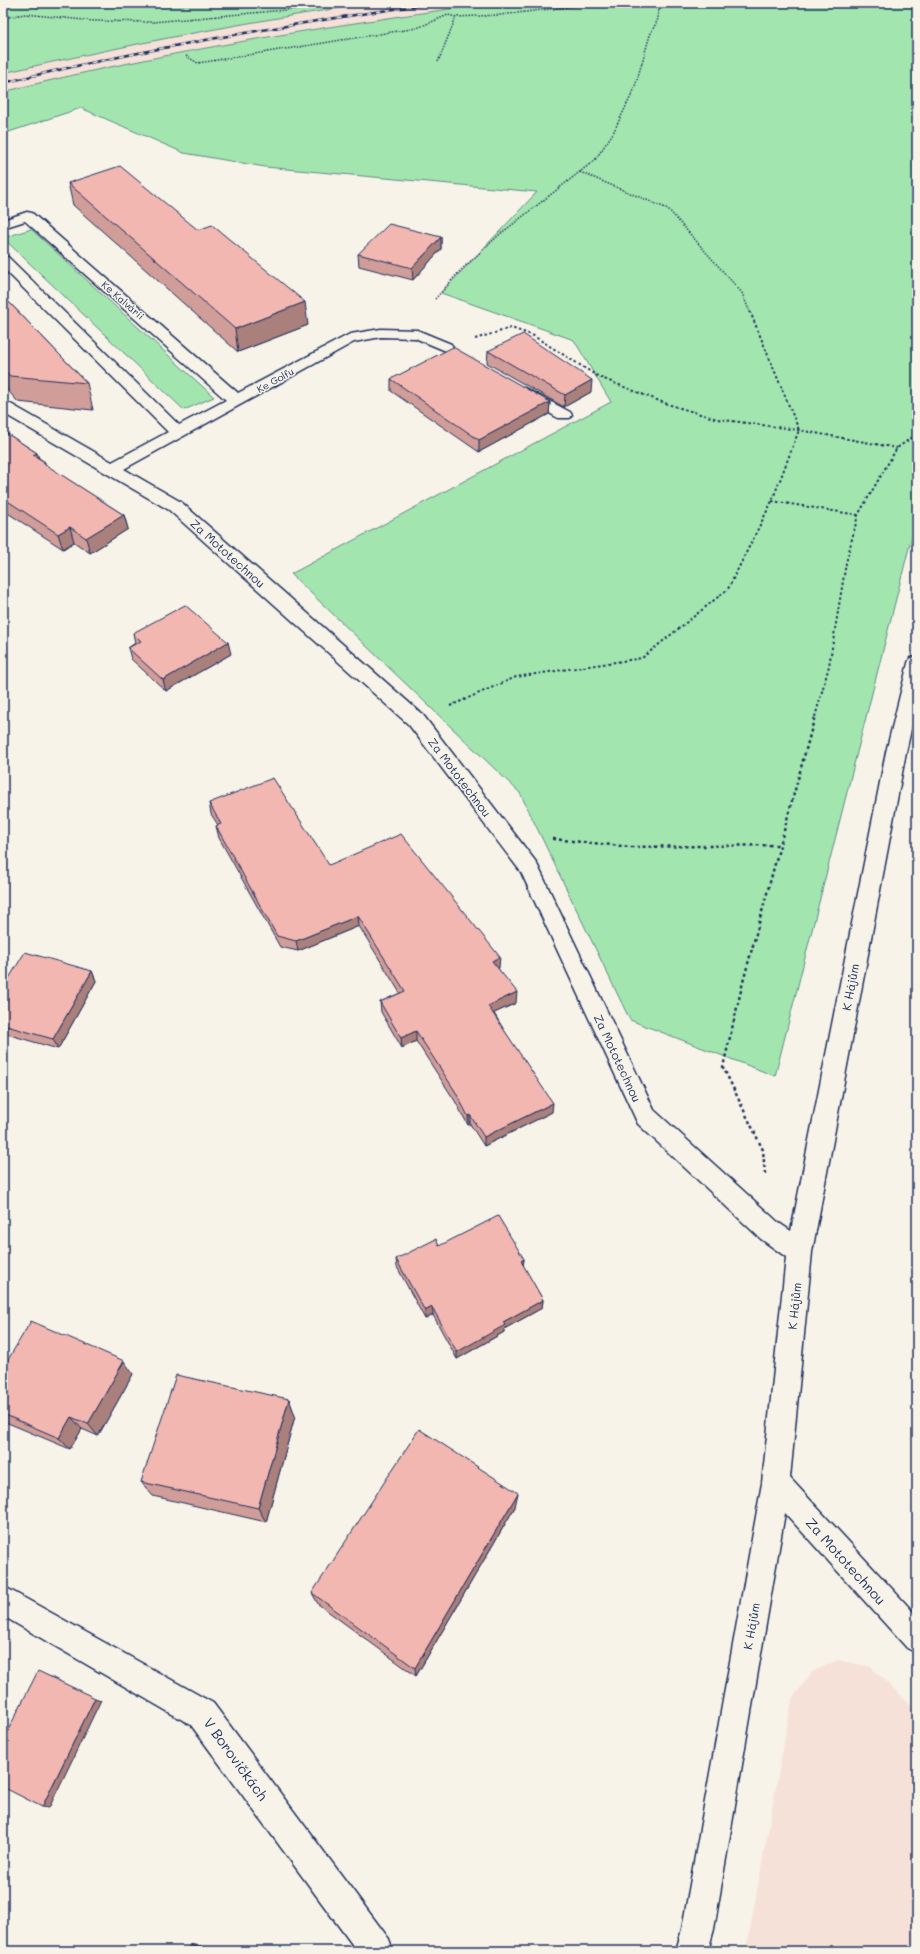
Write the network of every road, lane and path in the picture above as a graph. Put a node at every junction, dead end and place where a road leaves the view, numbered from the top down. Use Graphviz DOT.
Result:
graph roads {
  1 [pos="363,3"];
  2 [pos="601,3"];
  3 [pos="659,3"];
  4 [pos="666,3"];
  5 [pos="658,10"];
  6 [pos="456,17"];
  7 [pos="3,18"];
  8 [pos="186,56"];
  9 [pos="438,62"];
  10 [pos="580,172"];
  11 [pos="3,224"];
  12 [pos="3,260"];
  13 [pos="435,300"];
  14 [pos="446,348"];
  15 [pos="460,355"];
  16 [pos="508,383"];
  17 [pos="237,401"];
  18 [pos="3,406"];
  19 [pos="564,415"];
  20 [pos="800,430"];
  21 [pos="178,434"];
  22 [pos="917,434"];
  23 [pos="897,448"];
  24 [pos="112,468"];
  25 [pos="772,501"];
  26 [pos="858,515"];
  27 [pos="917,663"];
  28 [pos="416,720"];
  29 [pos="503,834"];
  30 [pos="780,845"];
  31 [pos="770,1231"];
  32 [pos="800,1252"];
  33 [pos="776,1483"];
  34 [pos="3,1600"];
  35 [pos="917,1638"];
  36 [pos="377,1951"];
  37 [pos="692,1951"];
  1 -- 7 [label="path"];
  2 -- 6 [label="path"];
  3 -- 5 [label="path"];
  4 -- 5 [label="path"];
  5 -- 10 [label="path"];
  6 -- 8 [label="path"];
  6 -- 9 [label="path"];
  10 -- 13 [label="path"];
  10 -- 20 [label="path"];
  11 -- 17 [label="street, Ke Kalvárii"];
  12 -- 21 [label="street"];
  14 -- 15 [label="street, Ke Golfu"];
  14 -- 17 [label="street, Ke Golfu"];
  14 -- 20 [label="path"];
  16 -- 19 [label="street"];
  17 -- 21 [label="street, Ke Golfu"];
  18 -- 24 [label="street, Za Mototechnou"];
  20 -- 23 [label="path"];
  20 -- 25 [label="path"];
  21 -- 24 [label="street, Ke Golfu"];
  22 -- 23 [label="path"];
  23 -- 26 [label="path"];
  24 -- 28 [label="street, Za Mototechnou"];
  25 -- 26 [label="path"];
  25 -- 28 [label="path"];
  26 -- 30 [label="path"];
  27 -- 32 [label="street, K Hájům"];
  28 -- 29 [label="street, Za Mototechnou"];
  29 -- 30 [label="path"];
  29 -- 31 [label="street, Za Mototechnou"];
  30 -- 31 [label="path"];
  31 -- 32 [label="street, Za Mototechnou"];
  32 -- 33 [label="street, K Hájům"];
  33 -- 35 [label="street, Za Mototechnou"];
  33 -- 37 [label="street, K Hájům"];
  34 -- 36 [label="street, V Borovičkách"];
}
